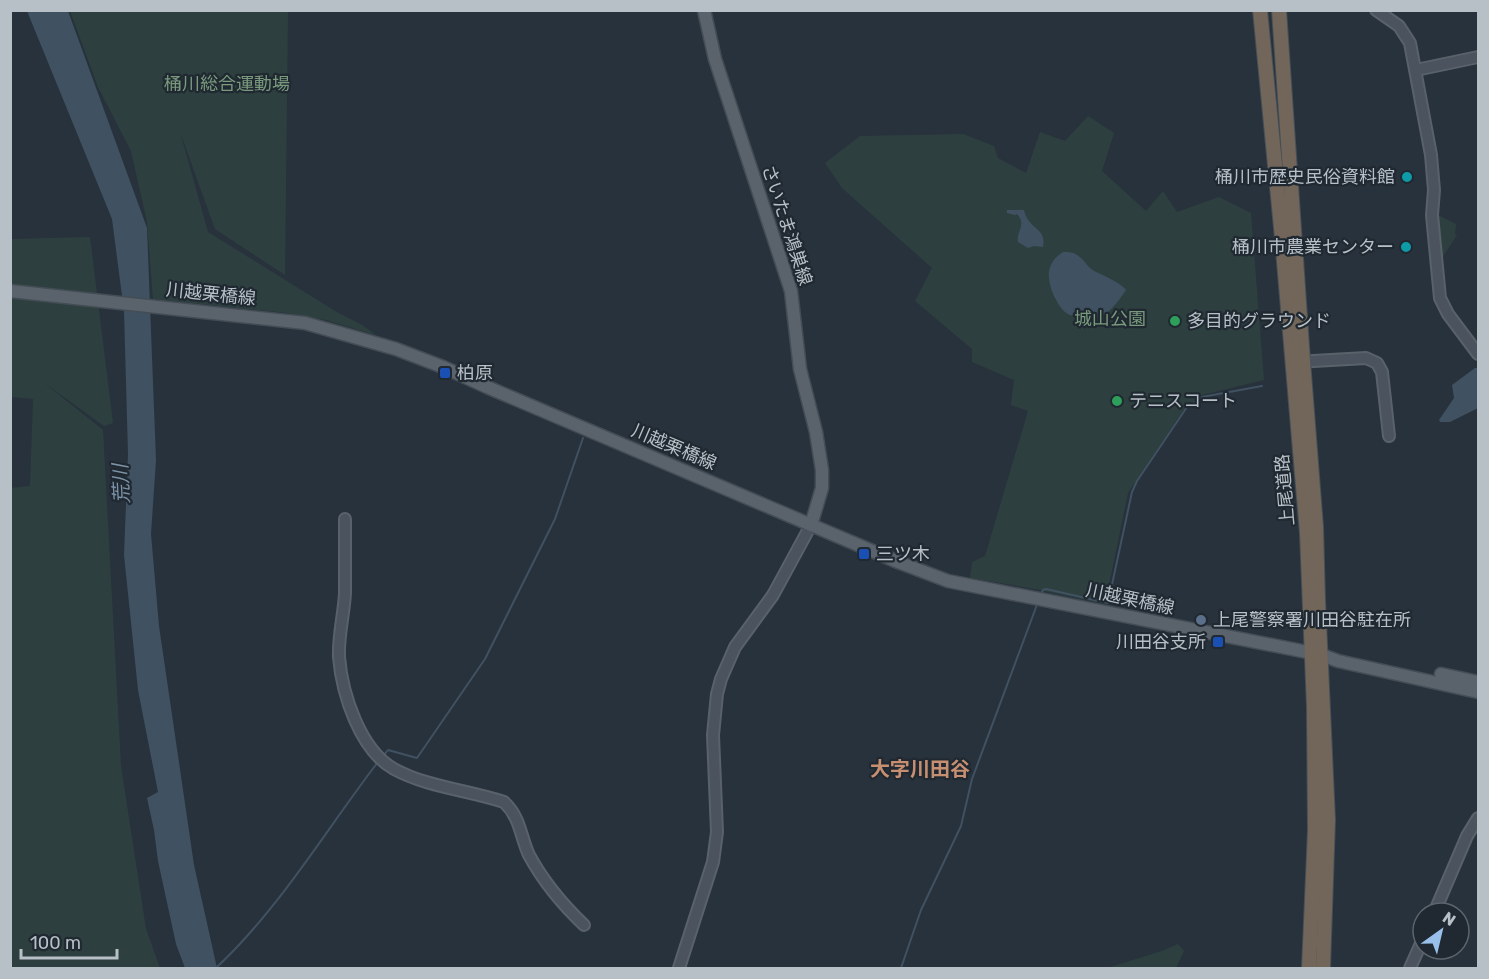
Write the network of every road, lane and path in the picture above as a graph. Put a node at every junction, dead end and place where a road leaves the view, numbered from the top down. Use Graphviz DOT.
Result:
graph roads {
  1 [pos="704,10"];
  2 [pos="1260,10"];
  3 [pos="1280,10"];
  4 [pos="1376,10"];
  5 [pos="1394,15"];
  6 [pos="1479,57"];
  7 [pos="1416,70"];
  8 [pos="10,291"];
  9 [pos="1479,354"];
  10 [pos="1298,362"];
  11 [pos="1389,436"];
  12 [pos="345,519"];
  13 [pos="811,525"];
  14 [pos="1316,654"];
  15 [pos="1479,682"];
  16 [pos="1479,692"];
  17 [pos="1479,818"];
  18 [pos="1439,901"];
  19 [pos="584,925"];
  20 [pos="679,969"];
  21 [pos="1309,969"];
  22 [pos="1323,969"];
  1 -- 13 [label="main road, さいたま鴻巣線"];
  2 -- 10 [label="highway, 上尾道路"];
  3 -- 10 [label="highway, 上尾道路"];
  4 -- 5 [label="street"];
  5 -- 7 [label="street"];
  6 -- 7 [label="street"];
  7 -- 9 [label="street"];
  8 -- 13 [label="main road, 川越栗橋線"];
  10 -- 11 [label="street"];
  10 -- 14 [label="highway, 上尾道路"];
  12 -- 19 [label="street"];
  13 -- 14 [label="main road, 川越栗橋線"];
  13 -- 20 [label="street"];
  14 -- 15 [label="main road, 川越栗橋線"];
  14 -- 16 [label="main road, 川越栗橋線"];
  14 -- 21 [label="highway, 上尾道路"];
  14 -- 22 [label="highway, 上尾道路"];
  17 -- 18 [label="street"];
}
